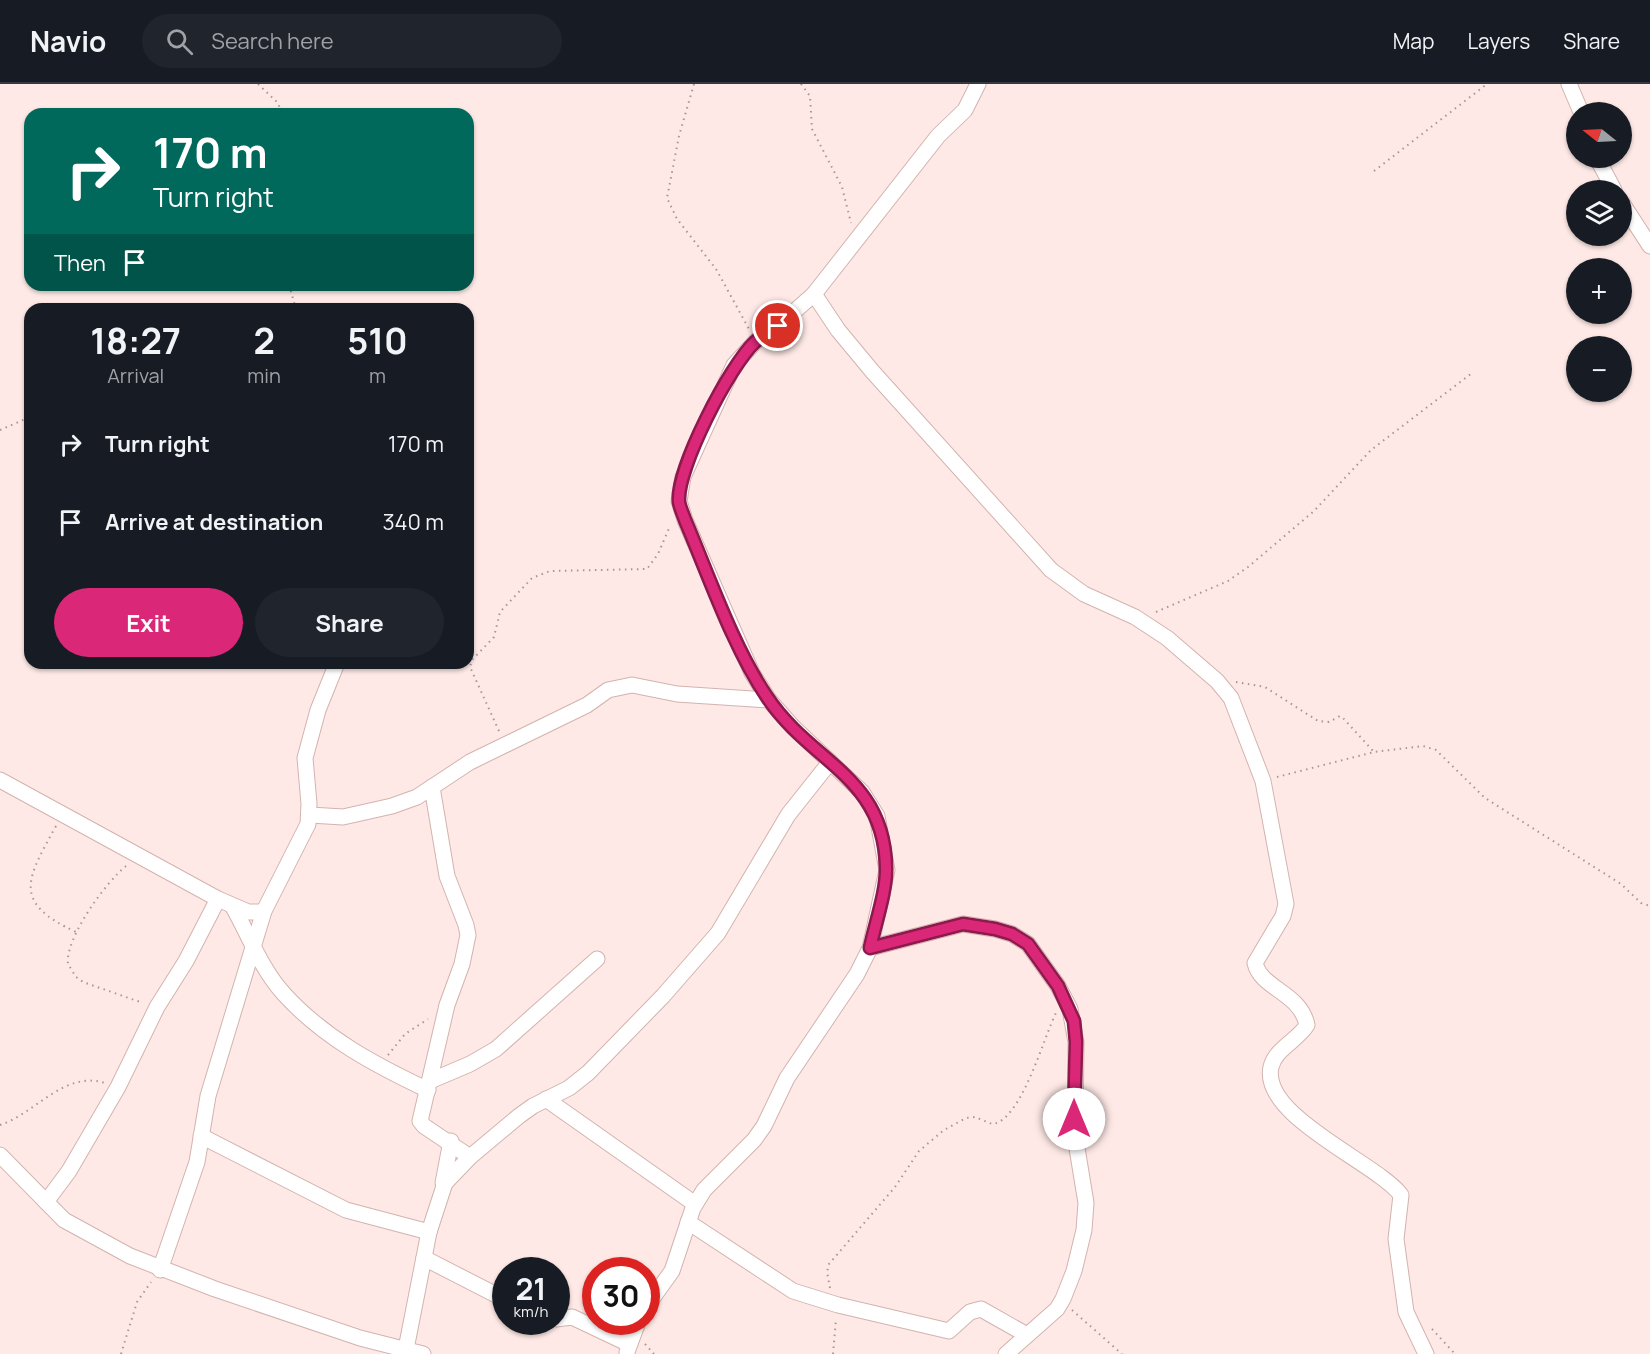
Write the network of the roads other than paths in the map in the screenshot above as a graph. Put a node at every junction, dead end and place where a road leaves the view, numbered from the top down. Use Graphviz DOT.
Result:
graph roads {
  1 [pos="978,84"];
  2 [pos="1569,84"];
  3 [pos="1577,102"];
  4 [pos="1632,218"];
  5 [pos="1650,246"];
  6 [pos="814,294"];
  7 [pos="335,669"];
  8 [pos="769,700"];
  9 [pos="830,762"];
  10 [pos="0,780"];
  11 [pos="432,787"];
  12 [pos="310,815"];
  13 [pos="218,899"];
  14 [pos="233,907"];
  15 [pos="263,912"];
  16 [pos="253,946"];
  17 [pos="870,948"];
  18 [pos="597,959"];
  19 [pos="429,1086"];
  20 [pos="546,1099"];
  21 [pos="201,1136"];
  22 [pos="451,1142"];
  23 [pos="0,1155"];
  24 [pos="470,1157"];
  25 [pos="442,1186"];
  26 [pos="46,1202"];
  27 [pos="695,1204"];
  28 [pos="688,1222"];
  29 [pos="429,1232"];
  30 [pos="424,1258"];
  31 [pos="159,1269"];
  32 [pos="660,1288"];
  33 [pos="492,1293"];
  34 [pos="570,1317"];
  35 [pos="1027,1335"];
  36 [pos="405,1349"];
  37 [pos="628,1349"];
  38 [pos="423,1354"];
  39 [pos="1006,1354"];
  40 [pos="1426,1354"];
  1 -- 6 [label="street"];
  2 -- 3 [label="street"];
  4 -- 5 [label="street"];
  6 -- 8 [label="street"];
  6 -- 40 [label="street"];
  7 -- 12 [label="street"];
  8 -- 9 [label="street"];
  8 -- 11 [label="street"];
  9 -- 17 [label="street"];
  9 -- 20 [label="street"];
  10 -- 13 [label="street"];
  11 -- 12 [label="street"];
  11 -- 19 [label="street"];
  12 -- 15 [label="street"];
  13 -- 14 [label="street"];
  13 -- 26 [label="street"];
  14 -- 15 [label="street"];
  14 -- 16 [label="street"];
  15 -- 16 [label="street"];
  16 -- 19 [label="street"];
  16 -- 21 [label="street"];
  17 -- 27 [label="street"];
  17 -- 35 [label="street"];
  18 -- 19 [label="street"];
  19 -- 22 [label="street"];
  20 -- 24 [label="street"];
  20 -- 27 [label="street"];
  21 -- 29 [label="street"];
  21 -- 31 [label="street"];
  22 -- 24 [label="street"];
  22 -- 25 [label="street"];
  23 -- 26 [label="street"];
  24 -- 25 [label="street"];
  25 -- 29 [label="street"];
  26 -- 31 [label="street"];
  27 -- 28 [label="street"];
  28 -- 32 [label="street"];
  28 -- 35 [label="street"];
  29 -- 30 [label="street"];
  30 -- 33 [label="street"];
  30 -- 36 [label="street"];
  31 -- 36 [label="street"];
  34 -- 37 [label="street"];
  35 -- 39 [label="street"];
  36 -- 38 [label="street"];
}
